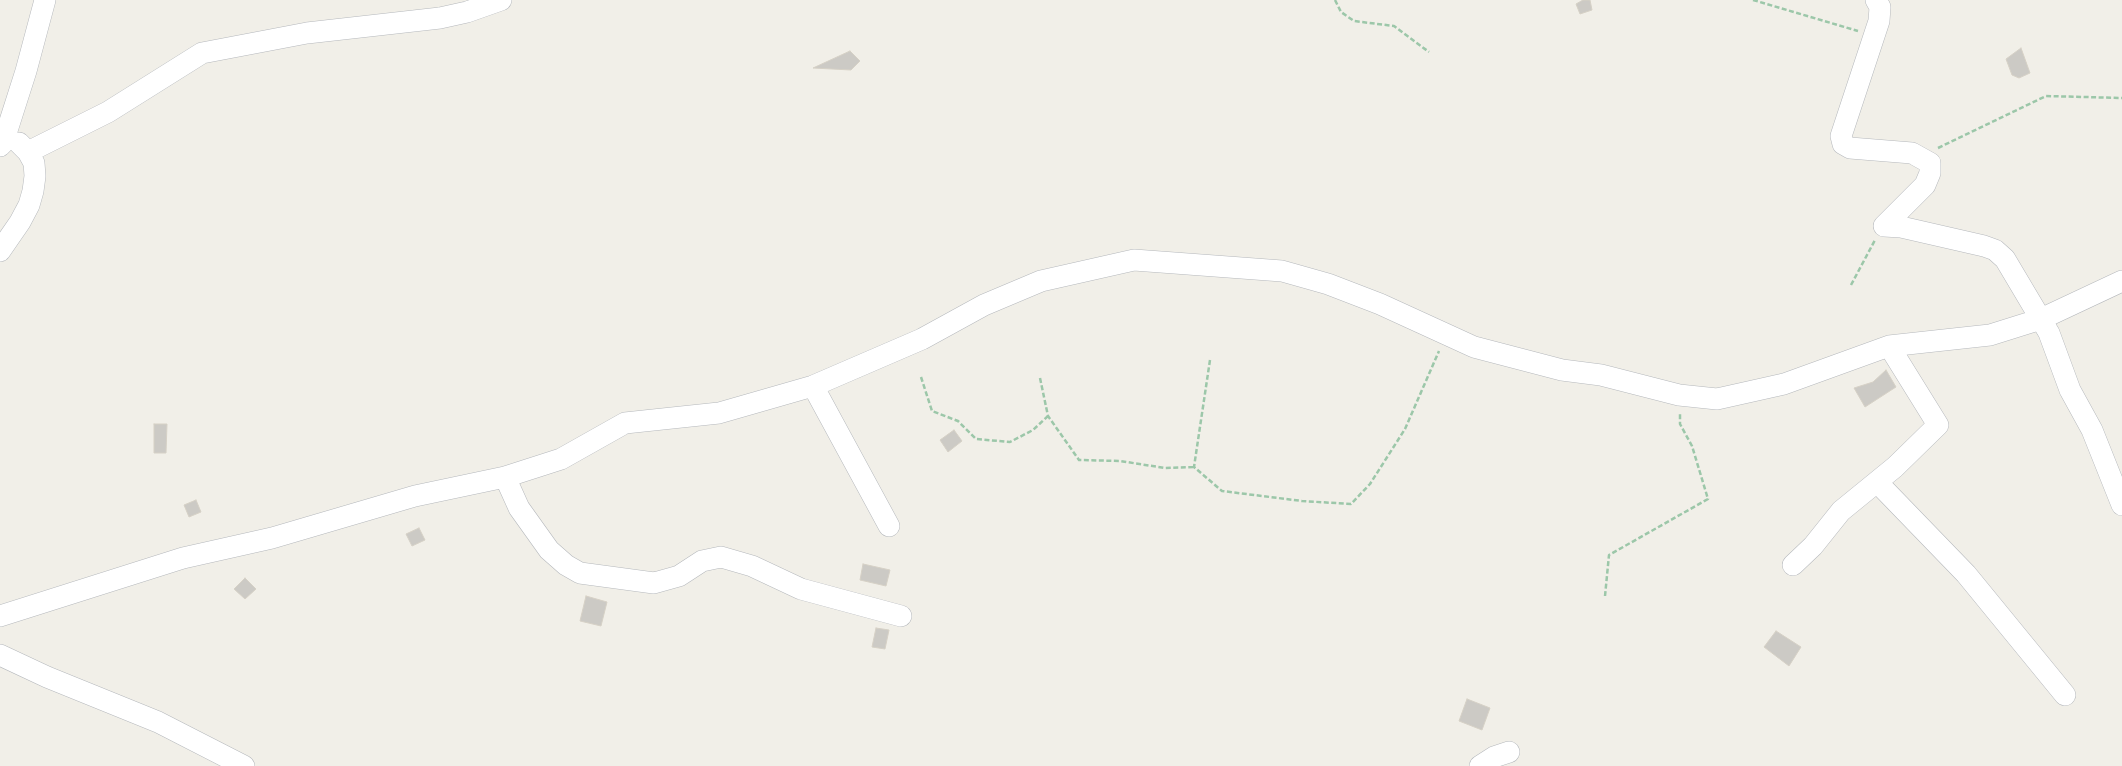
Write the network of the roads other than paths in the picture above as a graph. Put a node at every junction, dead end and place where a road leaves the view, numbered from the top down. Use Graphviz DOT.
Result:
graph roads {
  1 [pos="45,0"];
  2 [pos="501,0"];
  3 [pos="1876,0"];
  4 [pos="2,135"];
  5 [pos="28,152"];
  6 [pos="0,251"];
  7 [pos="2122,281"];
  8 [pos="2041,319"];
  9 [pos="1888,346"];
  10 [pos="813,386"];
  11 [pos="504,477"];
  12 [pos="1877,482"];
  13 [pos="2122,505"];
  14 [pos="889,526"];
  15 [pos="1793,565"];
  16 [pos="0,616"];
  17 [pos="901,616"];
  18 [pos="0,655"];
  19 [pos="2065,695"];
  20 [pos="1509,752"];
  21 [pos="244,766"];
  22 [pos="1480,766"];
  1 -- 4 [label="street"];
  2 -- 5 [label="street"];
  3 -- 8 [label="street"];
  4 -- 5 [label="street"];
  5 -- 6 [label="street"];
  7 -- 8 [label="street"];
  8 -- 9 [label="street"];
  8 -- 13 [label="street"];
  9 -- 10 [label="street"];
  9 -- 12 [label="street"];
  10 -- 11 [label="street"];
  10 -- 14 [label="street"];
  11 -- 16 [label="street"];
  11 -- 17 [label="street"];
  12 -- 15 [label="street"];
  12 -- 19 [label="street"];
  18 -- 21 [label="street"];
  20 -- 22 [label="street"];
}
